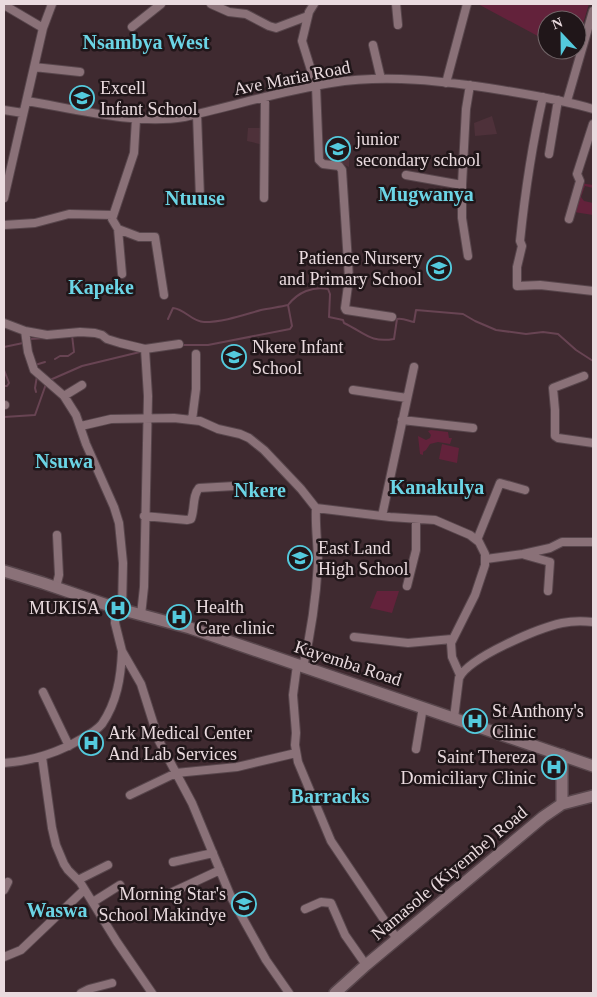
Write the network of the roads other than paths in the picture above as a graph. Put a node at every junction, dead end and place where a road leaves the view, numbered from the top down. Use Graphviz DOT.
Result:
graph roads {
  1 [pos="52,4"];
  2 [pos="161,4"];
  3 [pos="210,4"];
  4 [pos="314,4"];
  5 [pos="396,4"];
  6 [pos="467,4"];
  7 [pos="4,5"];
  8 [pos="593,11"];
  9 [pos="308,16"];
  10 [pos="398,25"];
  11 [pos="132,27"];
  12 [pos="43,28"];
  13 [pos="587,34"];
  14 [pos="373,45"];
  15 [pos="580,60"];
  16 [pos="34,67"];
  17 [pos="80,72"];
  18 [pos="382,79"];
  19 [pos="446,83"];
  20 [pos="470,85"];
  21 [pos="316,86"];
  22 [pos="265,97"];
  23 [pos="543,97"];
  24 [pos="558,100"];
  25 [pos="26,101"];
  26 [pos="567,101"];
  27 [pos="593,109"];
  28 [pos="4,110"];
  29 [pos="23,113"];
  30 [pos="197,114"];
  31 [pos="136,119"];
  32 [pos="593,124"];
  33 [pos="548,154"];
  34 [pos="406,175"];
  35 [pos="462,185"];
  36 [pos="4,198"];
  37 [pos="200,198"];
  38 [pos="264,198"];
  39 [pos="113,215"];
  40 [pos="569,219"];
  41 [pos="4,225"];
  42 [pos="118,229"];
  43 [pos="468,256"];
  44 [pos="122,274"];
  45 [pos="593,291"];
  46 [pos="164,294"];
  47 [pos="392,317"];
  48 [pos="4,323"];
  49 [pos="25,331"];
  50 [pos="179,344"];
  51 [pos="145,349"];
  52 [pos="196,354"];
  53 [pos="414,367"];
  54 [pos="584,376"];
  55 [pos="82,385"];
  56 [pos="353,390"];
  57 [pos="64,396"];
  58 [pos="407,398"];
  59 [pos="147,418"];
  60 [pos="192,420"];
  61 [pos="402,420"];
  62 [pos="81,426"];
  63 [pos="472,428"];
  64 [pos="593,442"];
  65 [pos="235,486"];
  66 [pos="525,490"];
  67 [pos="316,508"];
  68 [pos="144,516"];
  69 [pos="382,516"];
  70 [pos="416,519"];
  71 [pos="58,536"];
  72 [pos="477,540"];
  73 [pos="593,542"];
  74 [pos="524,554"];
  75 [pos="486,558"];
  76 [pos="4,571"];
  77 [pos="407,586"];
  78 [pos="56,587"];
  79 [pos="548,591"];
  80 [pos="119,609"];
  81 [pos="141,615"];
  82 [pos="593,622"];
  83 [pos="354,637"];
  84 [pos="452,639"];
  85 [pos="122,651"];
  86 [pos="300,666"];
  87 [pos="460,675"];
  88 [pos="43,692"];
  89 [pos="423,707"];
  90 [pos="454,718"];
  91 [pos="68,746"];
  92 [pos="416,749"];
  93 [pos="296,753"];
  94 [pos="562,755"];
  95 [pos="42,757"];
  96 [pos="4,763"];
  97 [pos="593,766"];
  98 [pos="176,773"];
  99 [pos="130,795"];
  100 [pos="593,796"];
  101 [pos="362,797"];
  102 [pos="314,802"];
  103 [pos="562,804"];
  104 [pos="213,853"];
  105 [pos="173,862"];
  106 [pos="108,865"];
  107 [pos="220,870"];
  108 [pos="78,880"];
  109 [pos="8,882"];
  110 [pos="120,885"];
  111 [pos="4,890"];
  112 [pos="84,890"];
  113 [pos="162,897"];
  114 [pos="93,902"];
  115 [pos="305,909"];
  116 [pos="397,940"];
  117 [pos="5,954"];
  118 [pos="366,965"];
  119 [pos="112,983"];
  120 [pos="81,993"];
  121 [pos="152,993"];
  122 [pos="289,993"];
  123 [pos="335,993"];
  1 -- 12 [label="street"];
  2 -- 11 [label="street"];
  3 -- 9 [label="street"];
  4 -- 9 [label="street"];
  5 -- 10 [label="street"];
  6 -- 19 [label="street"];
  7 -- 12 [label="street"];
  8 -- 13 [label="street"];
  9 -- 21 [label="street"];
  12 -- 16 [label="street"];
  14 -- 18 [label="street"];
  15 -- 26 [label="street"];
  16 -- 17 [label="street"];
  16 -- 25 [label="street"];
  18 -- 19 [label="street, Ave Maria Road"];
  18 -- 21 [label="street, Ave Maria Road"];
  19 -- 20 [label="street, Ave Maria Road"];
  20 -- 23 [label="street, Ave Maria Road"];
  20 -- 35 [label="street"];
  21 -- 22 [label="street, Ave Maria Road"];
  21 -- 47 [label="street"];
  22 -- 30 [label="street, Ave Maria Road"];
  22 -- 38 [label="street"];
  23 -- 24 [label="street, Ave Maria Road"];
  23 -- 45 [label="street"];
  24 -- 26 [label="street, Ave Maria Road"];
  24 -- 33 [label="street"];
  25 -- 29 [label="street"];
  25 -- 31 [label="street, Ave Maria Road"];
  26 -- 27 [label="street, Ave Maria Road"];
  28 -- 29 [label="street"];
  29 -- 36 [label="street"];
  30 -- 31 [label="street, Ave Maria Road"];
  30 -- 37 [label="street"];
  31 -- 39 [label="street"];
  32 -- 40 [label="street"];
  34 -- 35 [label="street"];
  35 -- 43 [label="street"];
  39 -- 41 [label="street"];
  39 -- 42 [label="street"];
  42 -- 44 [label="street"];
  42 -- 46 [label="street"];
  48 -- 49 [label="street"];
  49 -- 51 [label="street"];
  49 -- 57 [label="street"];
  50 -- 51 [label="street"];
  51 -- 59 [label="street"];
  52 -- 60 [label="street"];
  53 -- 58 [label="street"];
  54 -- 64 [label="street"];
  55 -- 57 [label="street"];
  56 -- 58 [label="street"];
  57 -- 62 [label="street"];
  58 -- 61 [label="street"];
  59 -- 60 [label="street"];
  59 -- 62 [label="street"];
  59 -- 68 [label="street"];
  60 -- 67 [label="street"];
  61 -- 63 [label="street"];
  61 -- 69 [label="street"];
  62 -- 80 [label="street"];
  65 -- 68 [label="street"];
  66 -- 72 [label="street"];
  67 -- 69 [label="street"];
  67 -- 86 [label="street"];
  68 -- 81 [label="street"];
  69 -- 70 [label="street"];
  70 -- 72 [label="street"];
  70 -- 77 [label="street"];
  71 -- 78 [label="street"];
  72 -- 75 [label="street"];
  73 -- 74 [label="street"];
  74 -- 75 [label="street"];
  74 -- 79 [label="street"];
  75 -- 84 [label="street"];
  76 -- 78 [label="street, Kayemba Road"];
  78 -- 80 [label="street, Kayemba Road"];
  80 -- 81 [label="street, Kayemba Road"];
  80 -- 85 [label="street"];
  81 -- 86 [label="street, Kayemba Road"];
  82 -- 87 [label="street"];
  83 -- 84 [label="street"];
  84 -- 87 [label="street"];
  85 -- 91 [label="street"];
  85 -- 98 [label="street"];
  86 -- 89 [label="street, Kayemba Road"];
  86 -- 93 [label="street"];
  87 -- 90 [label="street"];
  88 -- 91 [label="street"];
  89 -- 90 [label="street, Kayemba Road"];
  89 -- 92 [label="street"];
  90 -- 94 [label="street, Kayemba Road"];
  91 -- 95 [label="street"];
  93 -- 98 [label="street"];
  93 -- 102 [label="street"];
  94 -- 97 [label="street, Kayemba Road"];
  94 -- 103 [label="street"];
  95 -- 96 [label="street"];
  95 -- 108 [label="street"];
  98 -- 99 [label="street"];
  98 -- 104 [label="street"];
  100 -- 103 [label="street, Namasole (Kiyembe) Road"];
  101 -- 102 [label="street"];
  102 -- 116 [label="street"];
  103 -- 116 [label="street, Namasole (Kiyembe) Road"];
  104 -- 105 [label="street"];
  104 -- 107 [label="street"];
  106 -- 108 [label="street"];
  107 -- 113 [label="street"];
  107 -- 122 [label="street"];
  108 -- 112 [label="street"];
  109 -- 111 [label="street"];
  110 -- 114 [label="street"];
  112 -- 114 [label="street"];
  112 -- 117 [label="street"];
  114 -- 121 [label="street"];
  115 -- 118 [label="street"];
  116 -- 118 [label="street, Namasole (Kiyembe) Road"];
  118 -- 123 [label="street, Namasole (Kiyembe) Road"];
  119 -- 120 [label="street"];
}
